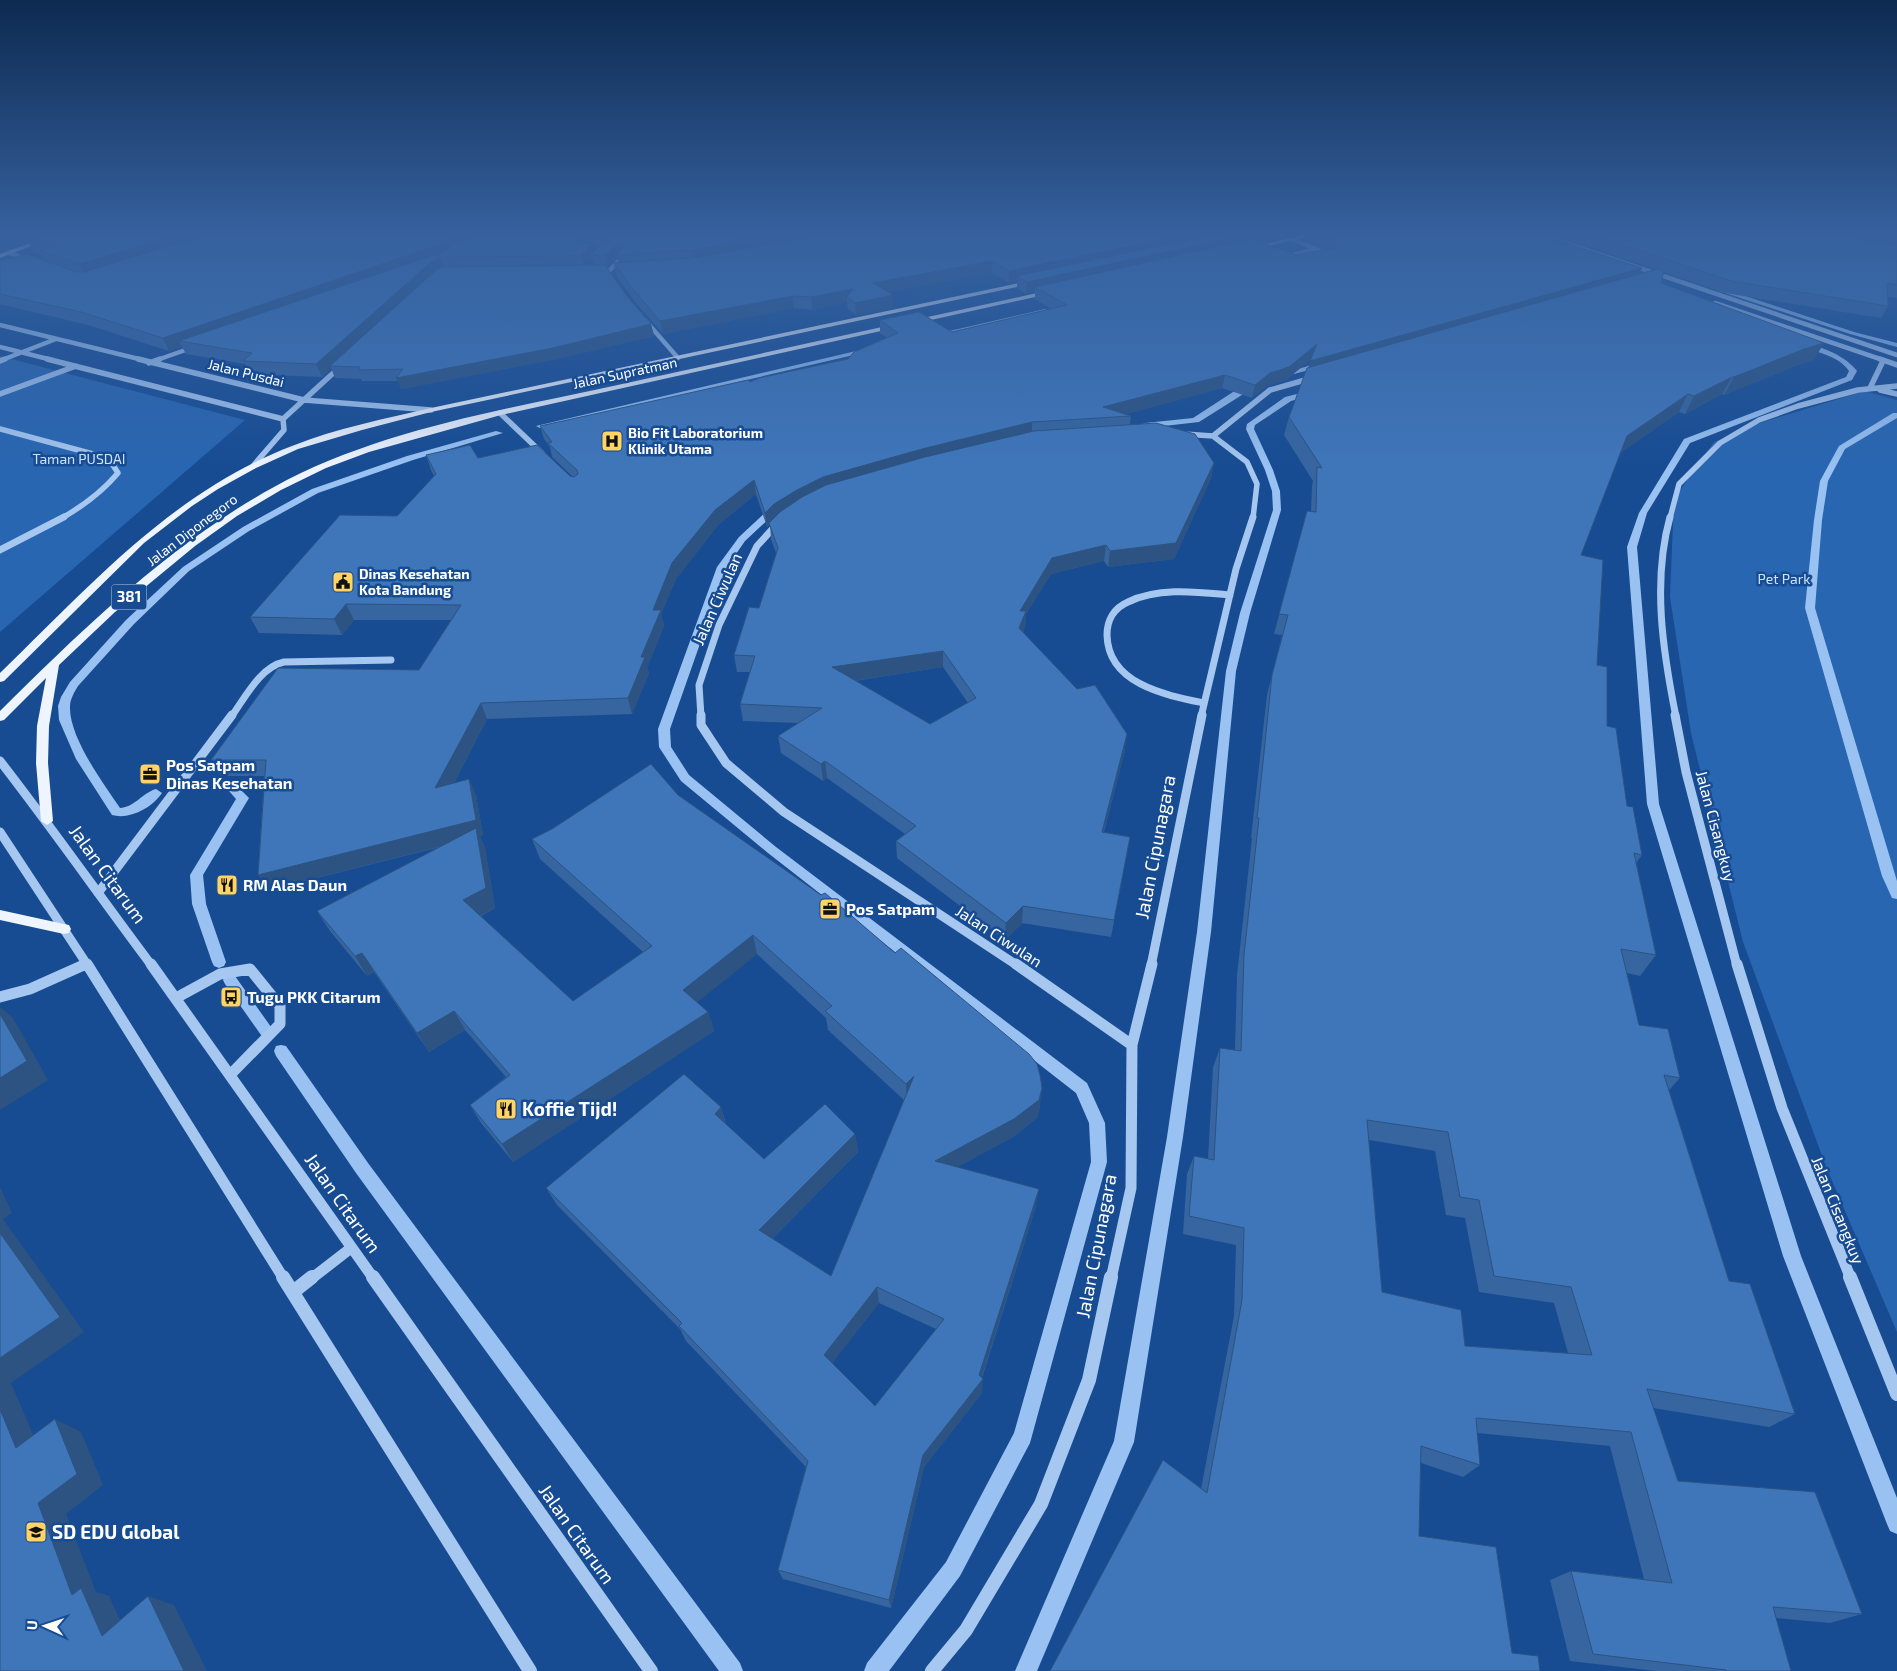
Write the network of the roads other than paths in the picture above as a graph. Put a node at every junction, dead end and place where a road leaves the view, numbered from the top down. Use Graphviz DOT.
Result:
graph roads {
  1 [pos="889,312"];
  2 [pos="923,312"];
  3 [pos="964,312"];
  4 [pos="1741,312"];
  5 [pos="1771,312"];
  6 [pos="643,318"];
  7 [pos="932,319"];
  8 [pos="0,325"];
  9 [pos="56,339"];
  10 [pos="204,343"];
  11 [pos="0,347"];
  12 [pos="1880,349"];
  13 [pos="1897,350"];
  14 [pos="21,352"];
  15 [pos="1897,355"];
  16 [pos="678,358"];
  17 [pos="0,361"];
  18 [pos="346,361"];
  19 [pos="1883,361"];
  20 [pos="149,363"];
  21 [pos="1897,365"];
  22 [pos="76,366"];
  23 [pos="1318,376"];
  24 [pos="1897,386"];
  25 [pos="1870,388"];
  26 [pos="0,394"];
  27 [pos="1897,394"];
  28 [pos="304,400"];
  29 [pos="431,410"];
  30 [pos="500,413"];
  31 [pos="283,419"];
  32 [pos="0,429"];
  33 [pos="1180,433"];
  34 [pos="1213,436"];
  35 [pos="549,460"];
  36 [pos="253,466"];
  37 [pos="271,492"];
  38 [pos="786,518"];
  39 [pos="0,550"];
  40 [pos="1230,594"];
  41 [pos="391,660"];
  42 [pos="54,664"];
  43 [pos="0,679"];
  44 [pos="1204,703"];
  45 [pos="0,717"];
  46 [pos="0,761"];
  47 [pos="47,820"];
  48 [pos="0,832"];
  49 [pos="98,893"];
  50 [pos="0,915"];
  51 [pos="64,929"];
  52 [pos="87,964"];
  53 [pos="0,997"];
  54 [pos="176,998"];
  55 [pos="1132,1045"];
  56 [pos="230,1075"];
  57 [pos="351,1248"];
  58 [pos="293,1292"];
  59 [pos="1897,1394"];
  60 [pos="530,1671"];
  61 [pos="651,1671"];
  62 [pos="932,1671"];
  1 -- 16 [label="main road, Jalan Supratman"];
  2 -- 7 [label="main road"];
  3 -- 7 [label="main road, Jalan Supratman"];
  4 -- 19 [label="street"];
  5 -- 12 [label="street"];
  6 -- 16 [label="street"];
  7 -- 30 [label="main road, Jalan Supratman"];
  8 -- 9 [label="street, Jalan Pusdai"];
  9 -- 14 [label="street"];
  9 -- 20 [label="street, Jalan Pusdai"];
  10 -- 20 [label="street"];
  11 -- 14 [label="street"];
  12 -- 13 [label="street"];
  12 -- 15 [label="street"];
  14 -- 17 [label="street"];
  14 -- 22 [label="street"];
  16 -- 29 [label="main road, Jalan Supratman"];
  18 -- 28 [label="street"];
  19 -- 21 [label="street"];
  19 -- 25 [label="street"];
  20 -- 28 [label="street, Jalan Pusdai"];
  22 -- 26 [label="street"];
  22 -- 31 [label="street"];
  23 -- 34 [label="street"];
  24 -- 25 [label="street, Jalan Cisangkuy"];
  25 -- 27 [label="street"];
  25 -- 59 [label="street, Jalan Cisangkuy"];
  28 -- 29 [label="street, Jalan Pusdai"];
  28 -- 31 [label="street"];
  29 -- 36 [label="main road, Jalan Supratman"];
  30 -- 35 [label="street"];
  30 -- 37 [label="main road, Jalan Supratman"];
  31 -- 36 [label="street"];
  32 -- 39 [label="street"];
  33 -- 34 [label="street"];
  34 -- 40 [label="street, Jalan Cipunagara"];
  36 -- 43 [label="main road, Jalan Diponegoro / 381"];
  37 -- 42 [label="main road, Jalan Diponegoro / 381"];
  38 -- 55 [label="street, Jalan Ciwulan"];
  40 -- 44 [label="street, Jalan Cipunagara"];
  40 -- 44 [label="street"];
  41 -- 49 [label="street"];
  42 -- 45 [label="main road, Jalan Diponegoro / 381"];
  42 -- 47 [label="main road"];
  44 -- 55 [label="street, Jalan Cipunagara"];
  46 -- 47 [label="street, Jalan Citarum"];
  47 -- 49 [label="street, Jalan Citarum"];
  48 -- 51 [label="street"];
  49 -- 54 [label="street, Jalan Citarum"];
  50 -- 51 [label="main road"];
  51 -- 52 [label="street"];
  52 -- 53 [label="street"];
  52 -- 58 [label="street"];
  54 -- 56 [label="street, Jalan Citarum"];
  54 -- 56 [label="street"];
  55 -- 62 [label="street, Jalan Cipunagara"];
  56 -- 57 [label="street, Jalan Citarum"];
  57 -- 58 [label="street"];
  57 -- 61 [label="street, Jalan Citarum"];
  58 -- 60 [label="street"];
}
